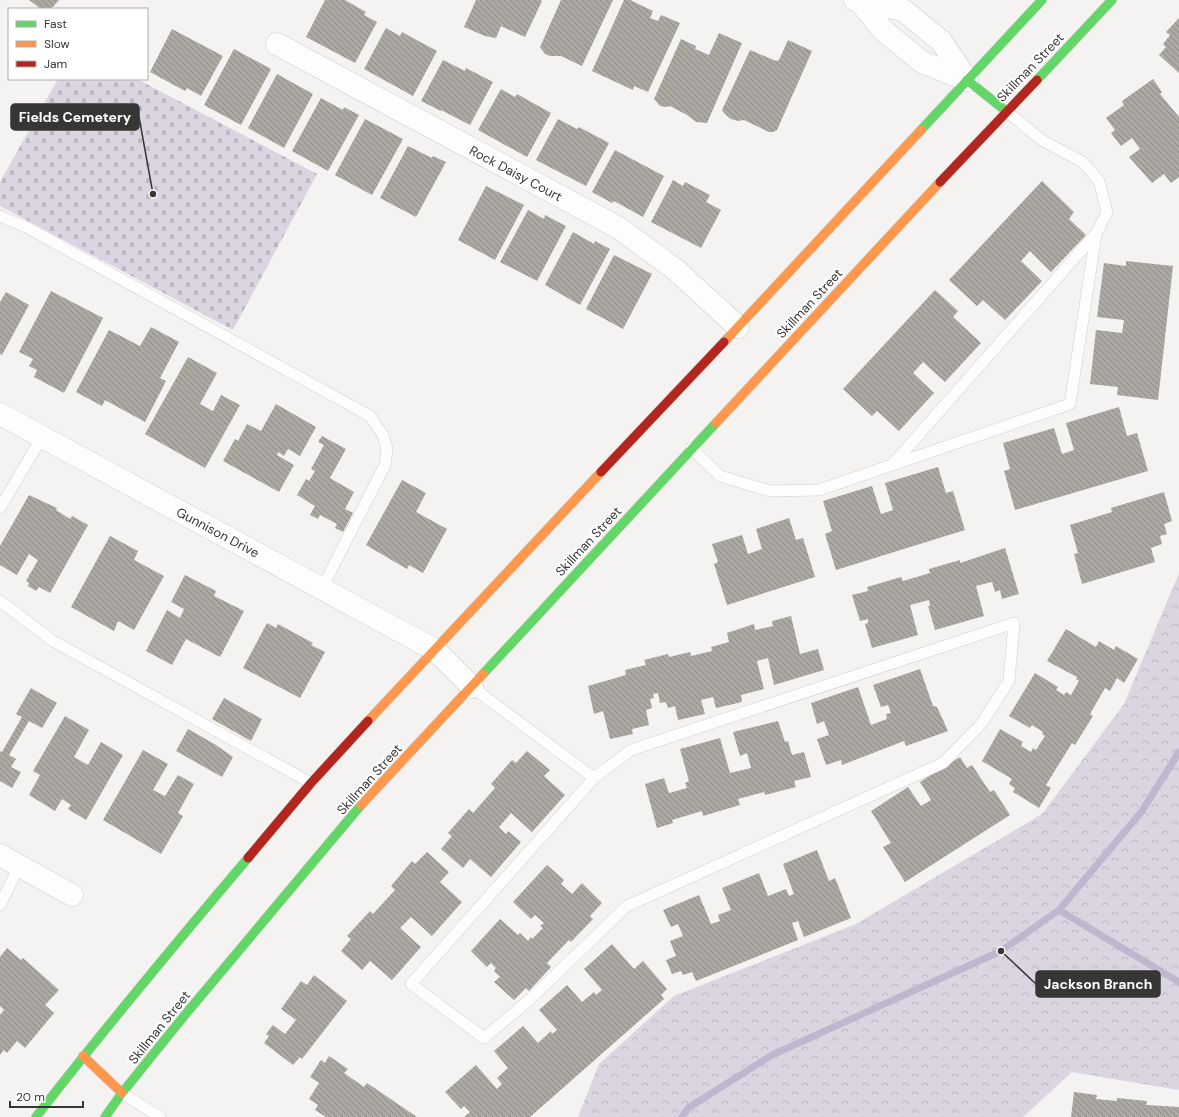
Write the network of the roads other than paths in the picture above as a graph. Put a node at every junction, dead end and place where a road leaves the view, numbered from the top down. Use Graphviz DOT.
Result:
graph roads {
  1 [pos="1042,0"];
  2 [pos="1112,0"];
  3 [pos="857,1"];
  4 [pos="277,44"];
  5 [pos="967,80"];
  6 [pos="1006,111"];
  7 [pos="0,216"];
  8 [pos="1096,234"];
  9 [pos="738,327"];
  10 [pos="0,414"];
  11 [pos="42,437"];
  12 [pos="691,448"];
  13 [pos="892,465"];
  14 [pos="0,508"];
  15 [pos="322,588"];
  16 [pos="0,601"];
  17 [pos="435,650"];
  18 [pos="472,687"];
  19 [pos="594,778"];
  20 [pos="311,783"];
  21 [pos="0,855"];
  22 [pos="19,866"];
  23 [pos="72,895"];
  24 [pos="0,905"];
  25 [pos="83,1056"];
  26 [pos="122,1093"];
  27 [pos="36,1117"];
  28 [pos="104,1117"];
  29 [pos="160,1117"];
  1 -- 5 [label="main road"];
  2 -- 6 [label="main road, Skillman Street"];
  3 -- 5 [label="street"];
  4 -- 9 [label="street, Rock Daisy Court"];
  5 -- 6 [label="main road"];
  5 -- 9 [label="main road"];
  6 -- 8 [label="lane"];
  6 -- 12 [label="main road, Skillman Street"];
  7 -- 15 [label="lane"];
  8 -- 13 [label="lane"];
  8 -- 13 [label="lane"];
  9 -- 17 [label="main road"];
  10 -- 11 [label="street, Gunnison Drive"];
  11 -- 14 [label="lane"];
  11 -- 15 [label="street, Gunnison Drive"];
  12 -- 13 [label="lane"];
  12 -- 18 [label="main road, Skillman Street"];
  15 -- 17 [label="street, Gunnison Drive"];
  16 -- 20 [label="lane"];
  17 -- 18 [label="street, Gunnison Drive"];
  17 -- 20 [label="main road"];
  18 -- 19 [label="lane"];
  18 -- 26 [label="main road, Skillman Street"];
  19 -- 19 [label="lane"];
  20 -- 25 [label="main road"];
  21 -- 22 [label="street"];
  22 -- 23 [label="street"];
  22 -- 24 [label="lane"];
  25 -- 26 [label="main road"];
  25 -- 27 [label="main road"];
  26 -- 28 [label="main road, Skillman Street"];
  26 -- 29 [label="lane"];
}
